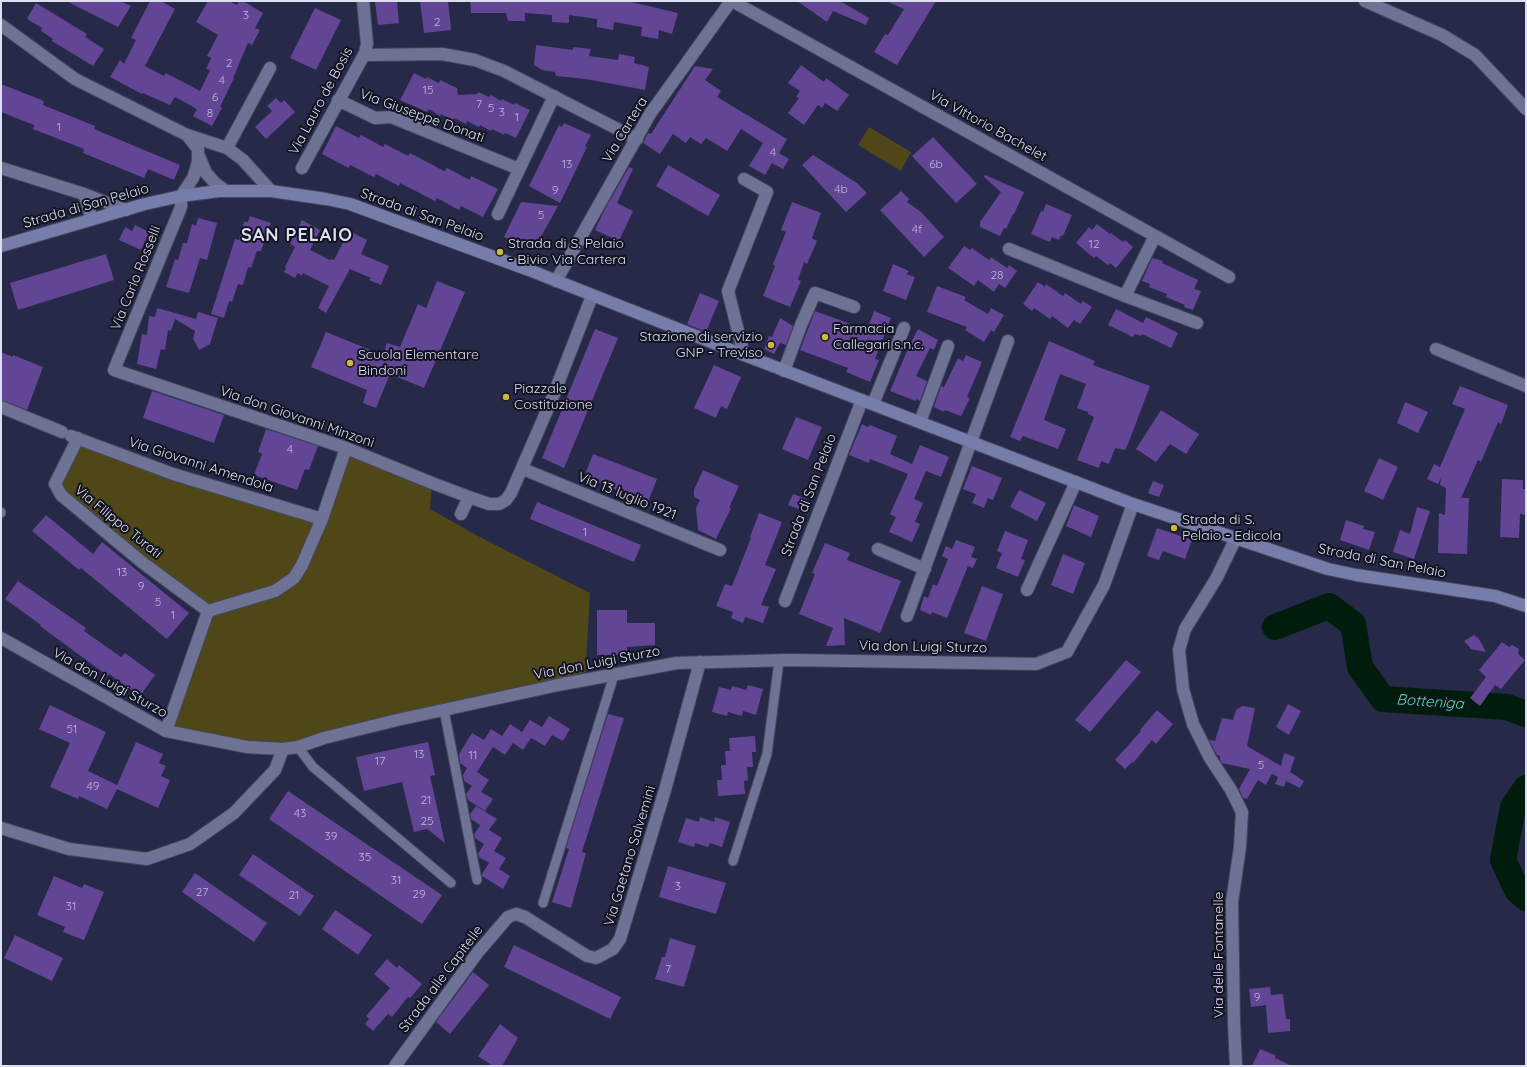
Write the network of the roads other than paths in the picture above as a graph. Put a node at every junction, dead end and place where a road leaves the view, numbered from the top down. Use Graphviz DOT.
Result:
graph roads {
  1 [pos="363,1"];
  2 [pos="731,1"];
  3 [pos="1365,1"];
  4 [pos="1,24"];
  5 [pos="365,53"];
  6 [pos="270,68"];
  7 [pos="554,96"];
  8 [pos="338,100"];
  9 [pos="1526,109"];
  10 [pos="187,135"];
  11 [pos="637,138"];
  12 [pos="227,148"];
  13 [pos="199,155"];
  14 [pos="1,168"];
  15 [pos="302,168"];
  16 [pos="519,168"];
  17 [pos="744,179"];
  18 [pos="226,191"];
  19 [pos="272,191"];
  20 [pos="84,194"];
  21 [pos="182,196"];
  22 [pos="126,210"];
  23 [pos="498,214"];
  24 [pos="92,219"];
  25 [pos="1155,236"];
  26 [pos="1,246"];
  27 [pos="1009,249"];
  28 [pos="1229,277"];
  29 [pos="556,281"];
  30 [pos="592,296"];
  31 [pos="1125,296"];
  32 [pos="854,307"];
  33 [pos="1197,323"];
  34 [pos="904,328"];
  35 [pos="1008,341"];
  36 [pos="948,346"];
  37 [pos="1436,349"];
  38 [pos="744,355"];
  39 [pos="114,370"];
  40 [pos="784,371"];
  41 [pos="1526,386"];
  42 [pos="868,402"];
  43 [pos="1,407"];
  44 [pos="920,422"];
  45 [pos="71,435"];
  46 [pos="971,442"];
  47 [pos="346,448"];
  48 [pos="522,469"];
  49 [pos="1076,482"];
  50 [pos="469,497"];
  51 [pos="1134,504"];
  52 [pos="461,514"];
  53 [pos="322,519"];
  54 [pos="1236,538"];
  55 [pos="878,549"];
  56 [pos="720,550"];
  57 [pos="924,569"];
  58 [pos="1027,590"];
  59 [pos="785,601"];
  60 [pos="1526,606"];
  61 [pos="208,611"];
  62 [pos="908,616"];
  63 [pos="1,638"];
  64 [pos="779,661"];
  65 [pos="700,662"];
  66 [pos="614,675"];
  67 [pos="444,710"];
  68 [pos="166,731"];
  69 [pos="298,746"];
  70 [pos="283,748"];
  71 [pos="1,828"];
  72 [pos="733,861"];
  73 [pos="477,880"];
  74 [pos="451,883"];
  75 [pos="543,903"];
  76 [pos="516,914"];
  77 [pos="395,1066"];
  78 [pos="1236,1066"];
  1 -- 5 [label="street, Via Lauro de Bosis"];
  2 -- 11 [label="street, Via Cartera"];
  2 -- 25 [label="street, Via Vittorio Bachelet"];
  3 -- 9 [label="street"];
  4 -- 10 [label="street"];
  5 -- 7 [label="street"];
  5 -- 8 [label="street, Via Lauro de Bosis"];
  6 -- 12 [label="street"];
  7 -- 11 [label="street"];
  7 -- 16 [label="street"];
  8 -- 15 [label="street, Via Lauro de Bosis"];
  8 -- 16 [label="street, Via Giuseppe Donati"];
  10 -- 12 [label="street"];
  10 -- 13 [label="street"];
  11 -- 29 [label="street, Via Cartera"];
  12 -- 19 [label="street"];
  13 -- 18 [label="street"];
  13 -- 21 [label="street, Via Carlo Rosselli"];
  14 -- 20 [label="street"];
  16 -- 23 [label="street"];
  17 -- 38 [label="street"];
  18 -- 19 [label="main road, Strada di San Pelaio"];
  18 -- 21 [label="main road, Strada di San Pelaio"];
  19 -- 29 [label="main road, Strada di San Pelaio"];
  20 -- 22 [label="street"];
  20 -- 24 [label="street"];
  21 -- 22 [label="main road, Strada di San Pelaio"];
  21 -- 39 [label="street, Via Carlo Rosselli"];
  22 -- 24 [label="main road, Strada di San Pelaio"];
  24 -- 26 [label="main road, Strada di San Pelaio"];
  25 -- 28 [label="street, Via Vittorio Bachelet"];
  25 -- 31 [label="street"];
  27 -- 31 [label="street"];
  29 -- 30 [label="main road, Strada di San Pelaio"];
  30 -- 38 [label="main road, Strada di San Pelaio"];
  30 -- 48 [label="street"];
  31 -- 33 [label="street"];
  32 -- 40 [label="street"];
  34 -- 42 [label="street, Strada di San Pelaio"];
  35 -- 46 [label="street"];
  36 -- 44 [label="street"];
  37 -- 41 [label="street"];
  38 -- 40 [label="main road, Strada di San Pelaio"];
  39 -- 47 [label="street, Via don Giovanni Minzoni"];
  40 -- 42 [label="main road, Strada di San Pelaio"];
  42 -- 44 [label="main road, Strada di San Pelaio"];
  42 -- 59 [label="street, Strada di San Pelaio"];
  43 -- 45 [label="street, Via Giovanni Amendola"];
  44 -- 46 [label="main road, Strada di San Pelaio"];
  45 -- 53 [label="street, Via Giovanni Amendola"];
  45 -- 61 [label="street, Via Filippo Turati"];
  46 -- 49 [label="main road, Strada di San Pelaio"];
  46 -- 57 [label="street"];
  47 -- 50 [label="street, Via don Giovanni Minzoni"];
  47 -- 53 [label="street"];
  48 -- 50 [label="street"];
  48 -- 56 [label="street, Via 13 luglio 1921"];
  49 -- 51 [label="main road, Strada di San Pelaio"];
  49 -- 58 [label="street"];
  50 -- 52 [label="street"];
  51 -- 54 [label="main road, Strada di San Pelaio"];
  51 -- 64 [label="street, Via don Luigi Sturzo"];
  53 -- 61 [label="street"];
  54 -- 60 [label="main road, Strada di San Pelaio"];
  54 -- 78 [label="street, Via delle Fontanelle"];
  55 -- 57 [label="street"];
  57 -- 62 [label="street"];
  61 -- 68 [label="street"];
  63 -- 68 [label="street, Via don Luigi Sturzo"];
  64 -- 65 [label="street, Via don Luigi Sturzo"];
  64 -- 72 [label="lane"];
  65 -- 66 [label="street, Via don Luigi Sturzo"];
  65 -- 76 [label="street, Via Gaetano Salvemini"];
  66 -- 67 [label="street, Via don Luigi Sturzo"];
  66 -- 75 [label="lane"];
  67 -- 69 [label="street, Via don Luigi Sturzo"];
  67 -- 73 [label="lane"];
  68 -- 70 [label="street, Via don Luigi Sturzo"];
  69 -- 70 [label="street, Via don Luigi Sturzo"];
  69 -- 74 [label="lane"];
  70 -- 71 [label="street"];
  76 -- 77 [label="street, Strada alle Capitelle"];
}
